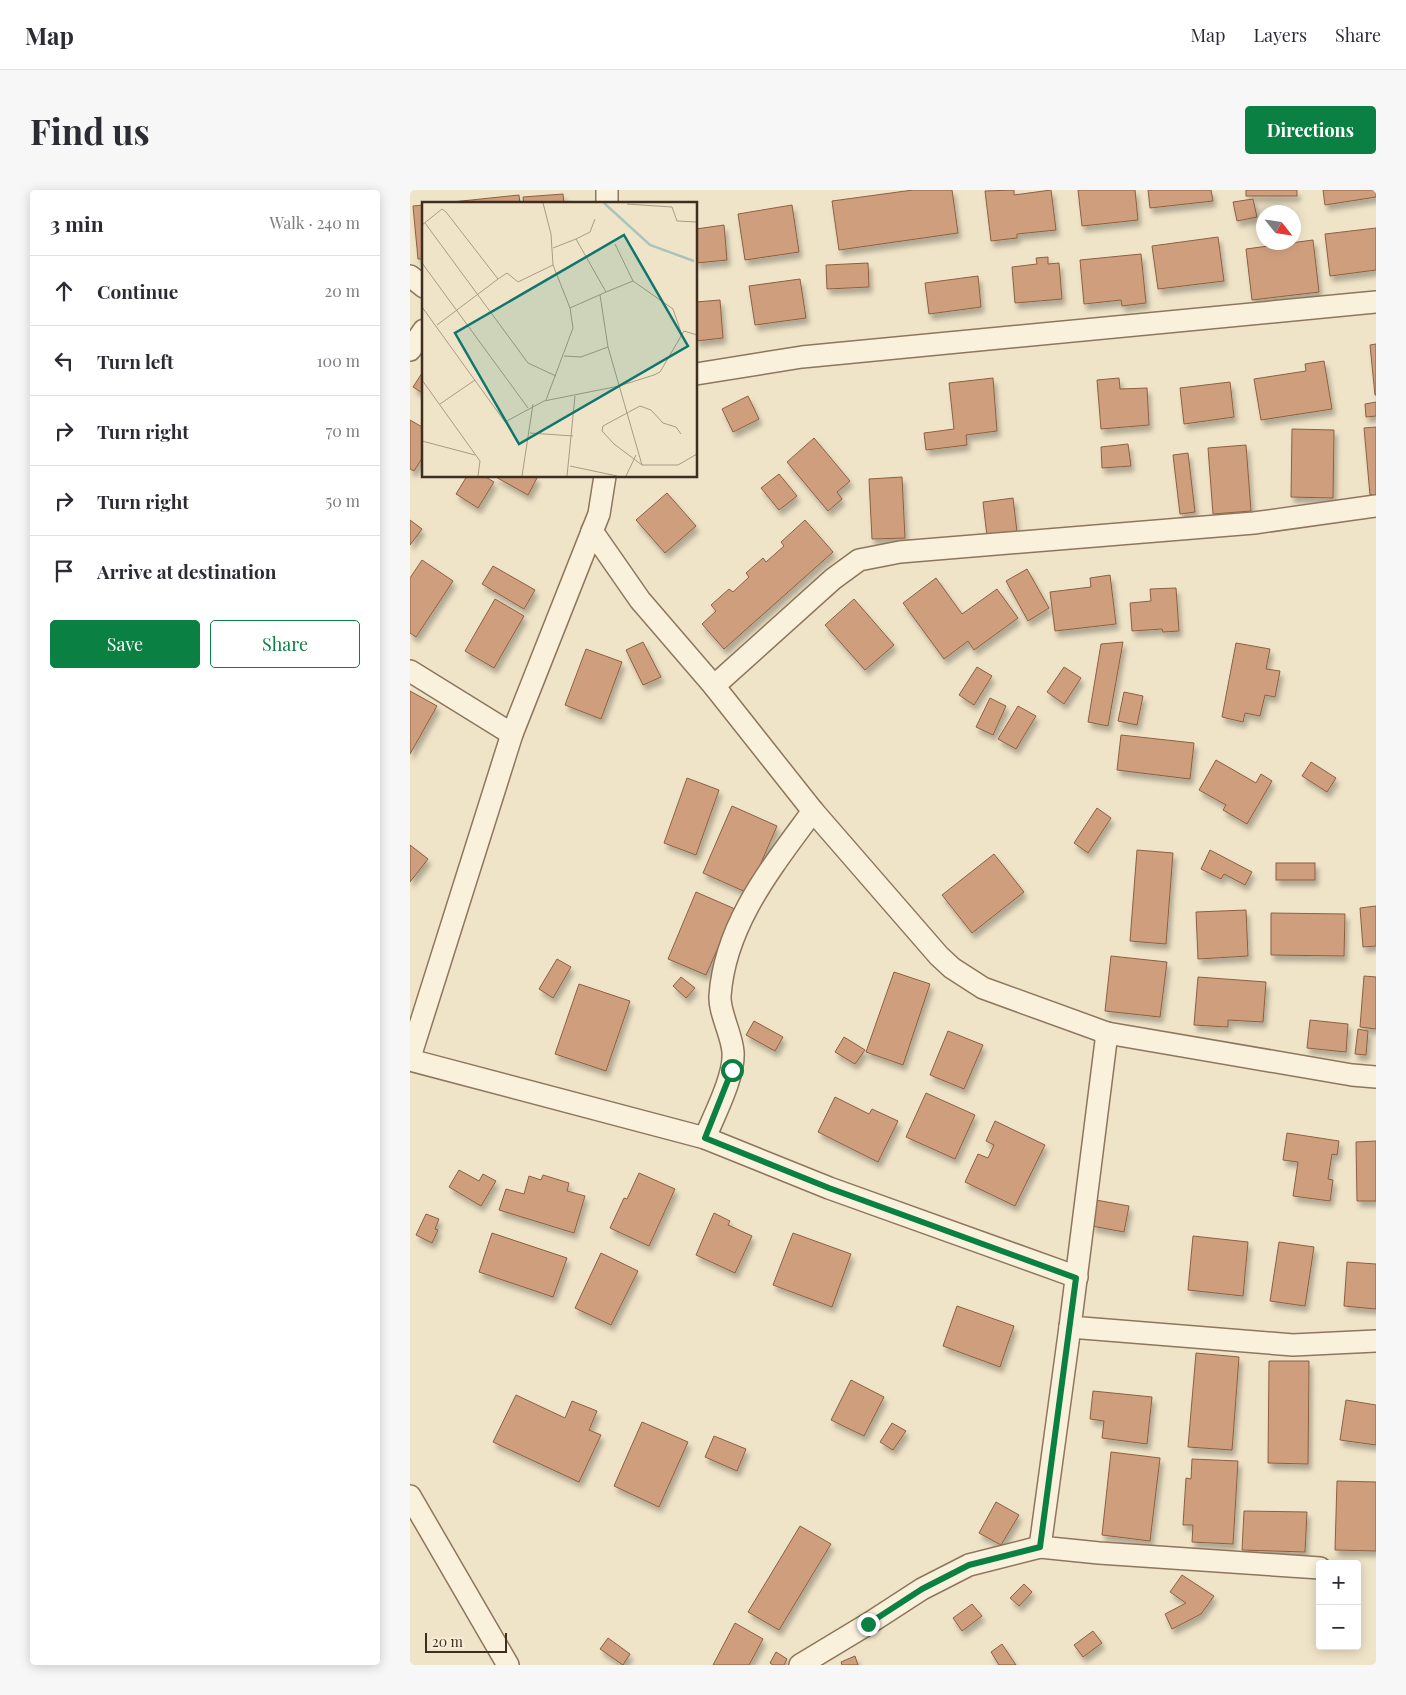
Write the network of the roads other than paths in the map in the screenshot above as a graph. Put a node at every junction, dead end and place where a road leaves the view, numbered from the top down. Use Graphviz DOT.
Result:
graph roads {
  1 [pos="410,276"];
  2 [pos="422,285"];
  3 [pos="1376,302"];
  4 [pos="422,333"];
  5 [pos="410,350"];
  6 [pos="698,374"];
  7 [pos="605,478"];
  8 [pos="1376,506"];
  9 [pos="592,532"];
  10 [pos="410,671"];
  11 [pos="714,686"];
  12 [pos="512,734"];
  13 [pos="813,811"];
  14 [pos="1107,1033"];
  15 [pos="410,1059"];
  16 [pos="1376,1077"];
  17 [pos="705,1138"];
  18 [pos="1076,1278"];
  19 [pos="1070,1327"];
  20 [pos="1376,1341"];
  21 [pos="410,1496"];
  22 [pos="1040,1547"];
  23 [pos="1316,1568"];
  24 [pos="508,1665"];
  25 [pos="800,1665"];
  1 -- 2 [label="street"];
  3 -- 6 [label="street"];
  4 -- 5 [label="street"];
  7 -- 9 [label="street"];
  8 -- 11 [label="street"];
  9 -- 11 [label="street"];
  9 -- 12 [label="street"];
  10 -- 12 [label="street"];
  11 -- 13 [label="street"];
  12 -- 15 [label="street"];
  13 -- 14 [label="street"];
  13 -- 17 [label="street"];
  14 -- 16 [label="street"];
  14 -- 18 [label="street"];
  15 -- 17 [label="street"];
  17 -- 18 [label="street"];
  18 -- 19 [label="street"];
  19 -- 20 [label="street"];
  19 -- 22 [label="street"];
  21 -- 24 [label="street"];
  22 -- 23 [label="street"];
  22 -- 25 [label="street"];
}
